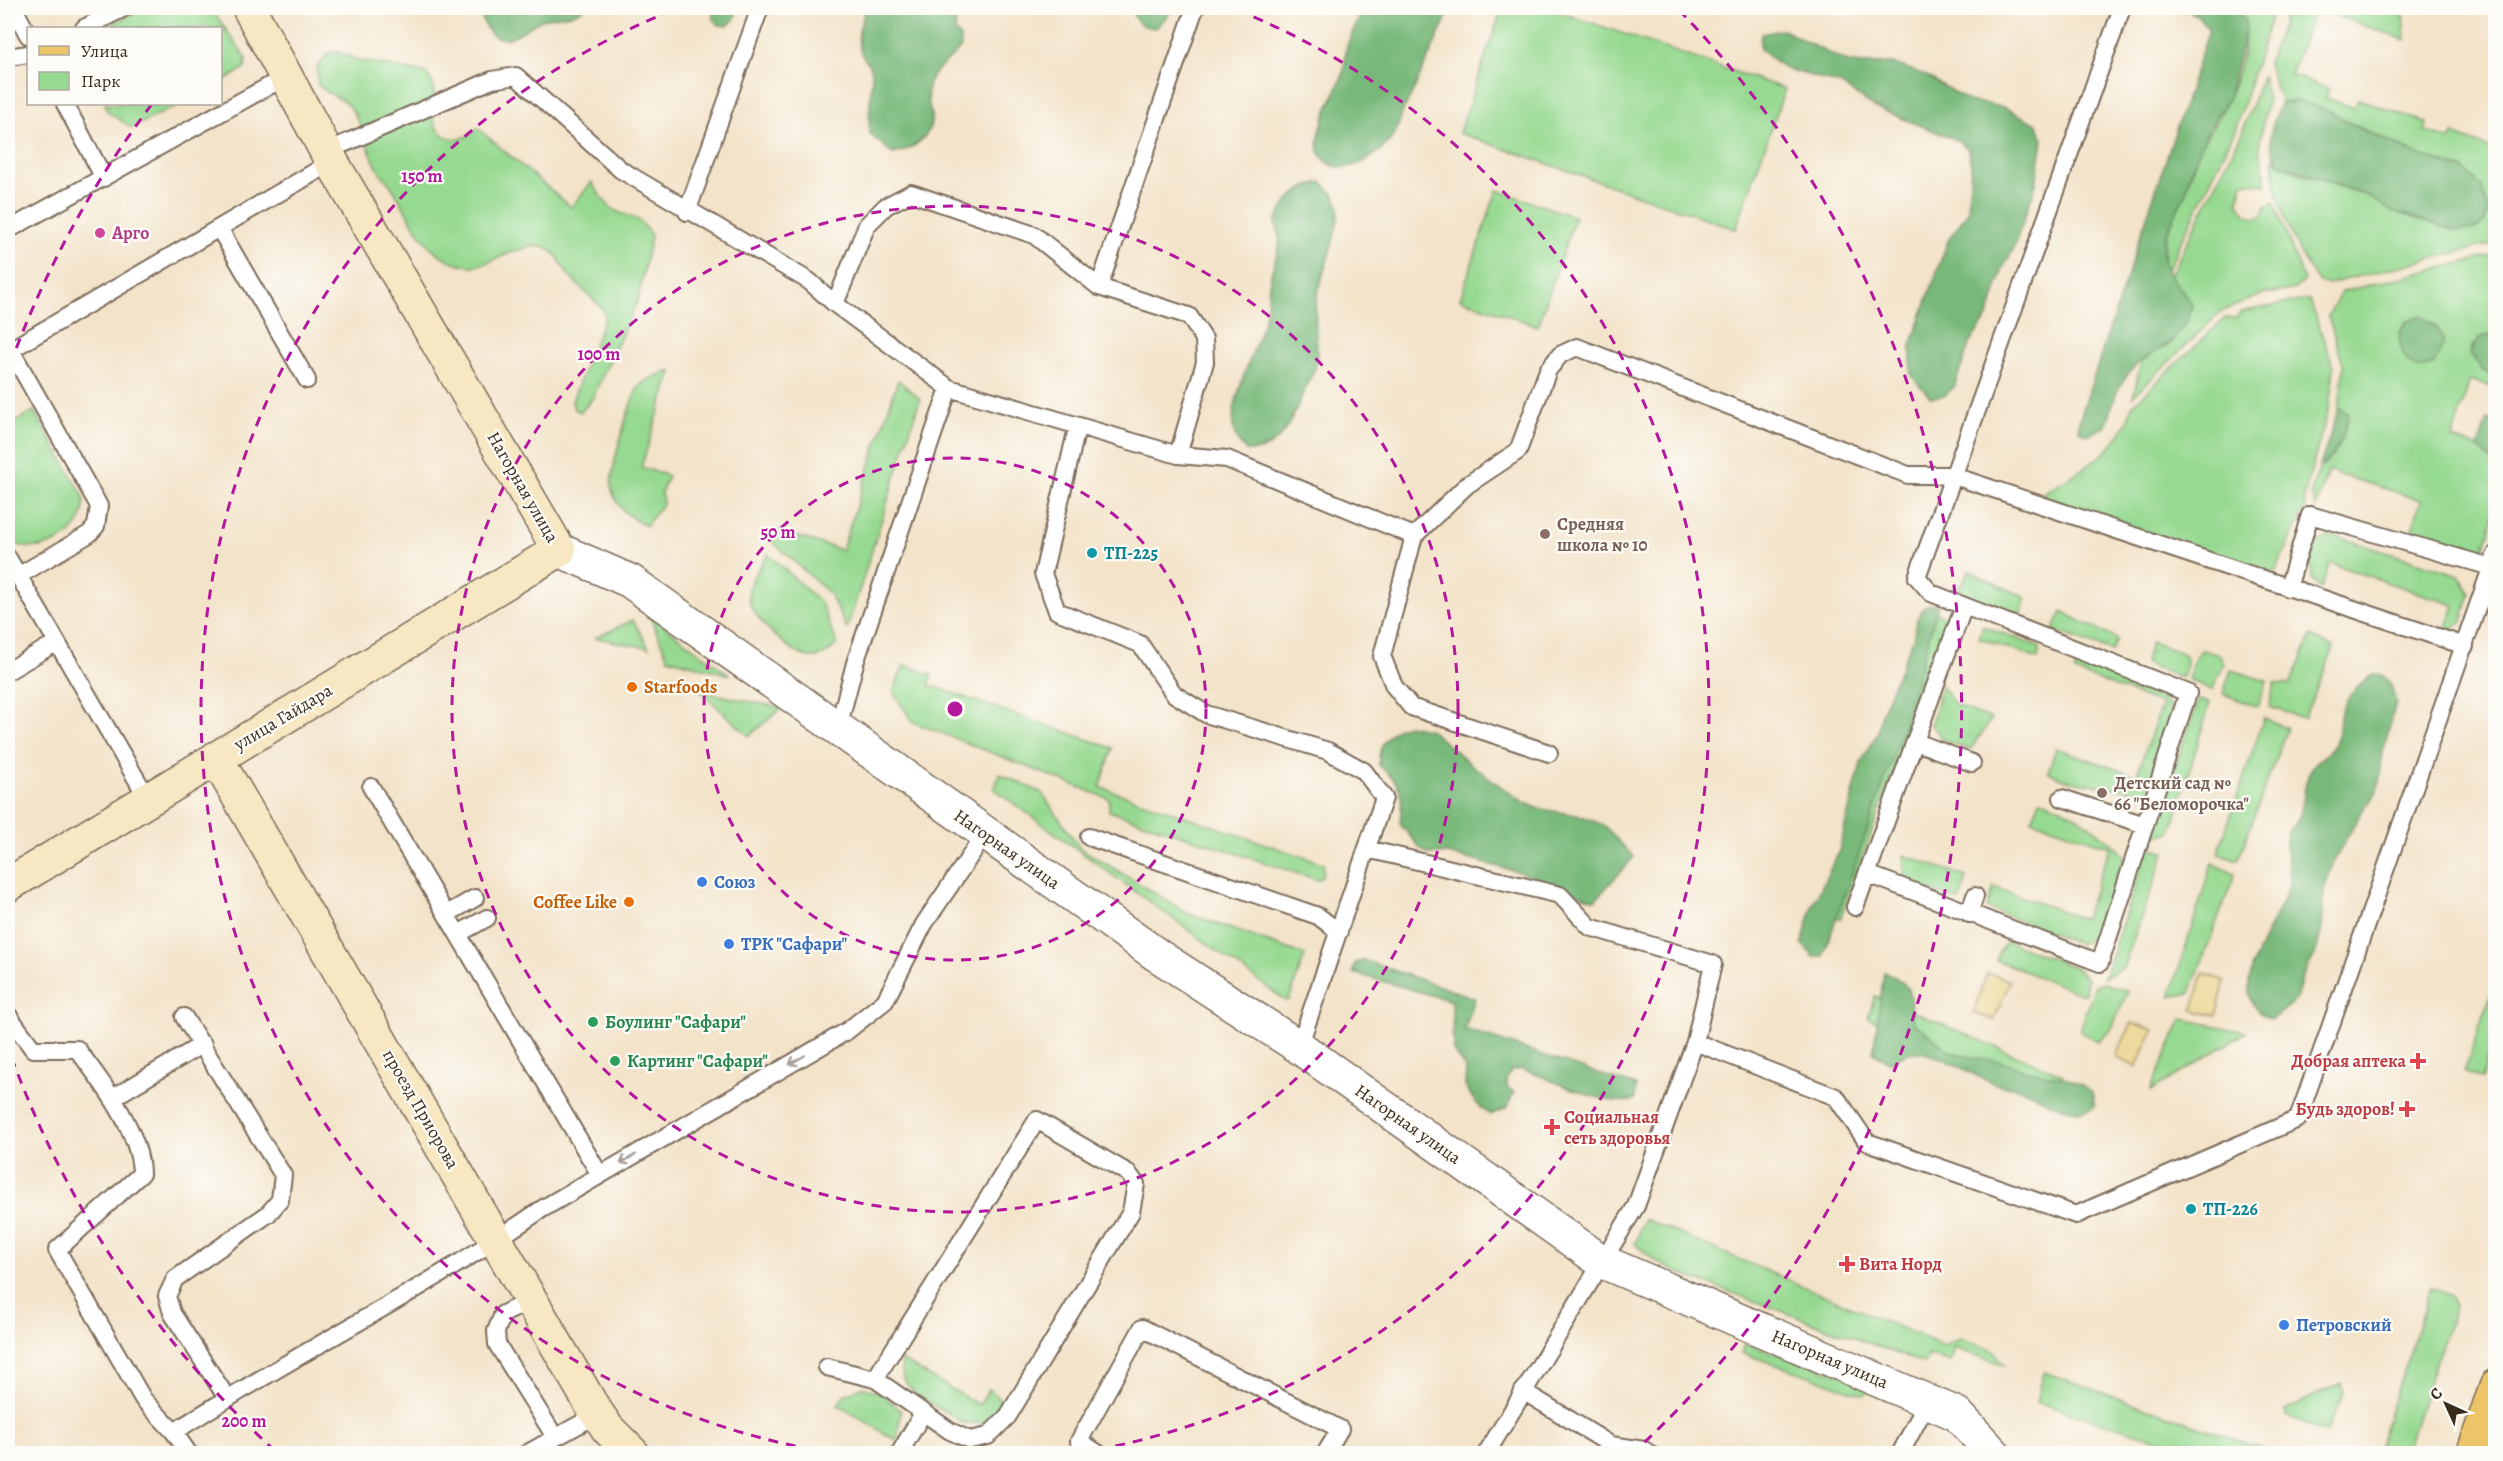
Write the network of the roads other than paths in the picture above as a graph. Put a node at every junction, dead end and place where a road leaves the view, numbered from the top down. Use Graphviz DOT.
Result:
graph roads {
  1 [pos="14,8"];
  2 [pos="124,8"];
  3 [pos="249,8"];
  4 [pos="760,8"];
  5 [pos="1195,8"];
  6 [pos="2122,8"];
  7 [pos="86,27"];
  8 [pos="27,33"];
  9 [pos="27,54"];
  10 [pos="8,57"];
  11 [pos="287,76"];
  12 [pos="66,105"];
  13 [pos="330,157"];
  14 [pos="104,178"];
  15 [pos="687,212"];
  16 [pos="219,228"];
  17 [pos="8,230"];
  18 [pos="1099,287"];
  19 [pos="835,304"];
  20 [pos="9,347"];
  21 [pos="308,380"];
  22 [pos="949,388"];
  23 [pos="1077,428"];
  24 [pos="1178,455"];
  25 [pos="1951,475"];
  26 [pos="1414,536"];
  27 [pos="559,550"];
  28 [pos="8,558"];
  29 [pos="2493,560"];
  30 [pos="18,576"];
  31 [pos="2288,588"];
  32 [pos="1964,606"];
  33 [pos="57,642"];
  34 [pos="2066,645"];
  35 [pos="2465,646"];
  36 [pos="2060,661"];
  37 [pos="8,671"];
  38 [pos="838,728"];
  39 [pos="1916,742"];
  40 [pos="1549,753"];
  41 [pos="216,758"];
  42 [pos="1972,763"];
  43 [pos="371,787"];
  44 [pos="2062,798"];
  45 [pos="148,799"];
  46 [pos="2145,825"];
  47 [pos="986,834"];
  48 [pos="1089,837"];
  49 [pos="1367,849"];
  50 [pos="1868,874"];
  51 [pos="8,885"];
  52 [pos="1975,896"];
  53 [pos="476,898"];
  54 [pos="1856,907"];
  55 [pos="1969,914"];
  56 [pos="447,915"];
  57 [pos="487,918"];
  58 [pos="1339,932"];
  59 [pos="458,934"];
  60 [pos="8,1015"];
  61 [pos="184,1017"];
  62 [pos="1695,1042"];
  63 [pos="203,1044"];
  64 [pos="1299,1047"];
  65 [pos="114,1098"];
  66 [pos="600,1175"];
  67 [pos="497,1240"];
  68 [pos="1601,1261"];
  69 [pos="532,1300"];
  70 [pos="827,1367"];
  71 [pos="874,1379"];
  72 [pos="2496,1386"];
  73 [pos="1523,1390"];
  74 [pos="227,1398"];
  75 [pos="1928,1401"];
  76 [pos="923,1413"];
  77 [pos="598,1414"];
  78 [pos="174,1432"];
  79 [pos="555,1437"];
  80 [pos="189,1454"];
  81 [pos="526,1454"];
  82 [pos="633,1454"];
  83 [pos="899,1454"];
  84 [pos="1099,1454"];
  85 [pos="1324,1454"];
  86 [pos="1486,1454"];
  87 [pos="1650,1454"];
  88 [pos="1900,1454"];
  89 [pos="1994,1454"];
  90 [pos="2473,1454"];
  1 -- 8 [label="lane"];
  2 -- 7 [label="lane"];
  3 -- 11 [label="street, Нагорная улица"];
  4 -- 15 [label="lane"];
  5 -- 18 [label="lane"];
  6 -- 25 [label="lane"];
  9 -- 10 [label="lane"];
  11 -- 13 [label="street, Нагорная улица"];
  11 -- 14 [label="lane"];
  12 -- 14 [label="lane"];
  13 -- 15 [label="lane"];
  13 -- 16 [label="lane"];
  13 -- 27 [label="street, Нагорная улица"];
  14 -- 17 [label="lane"];
  15 -- 19 [label="lane"];
  16 -- 20 [label="lane"];
  16 -- 21 [label="lane"];
  18 -- 19 [label="lane"];
  18 -- 24 [label="lane"];
  19 -- 22 [label="lane"];
  20 -- 30 [label="lane"];
  22 -- 23 [label="lane"];
  22 -- 38 [label="lane"];
  23 -- 24 [label="lane"];
  23 -- 49 [label="lane"];
  24 -- 26 [label="lane"];
  25 -- 26 [label="lane"];
  25 -- 31 [label="lane"];
  25 -- 32 [label="lane"];
  26 -- 40 [label="lane"];
  27 -- 38 [label="street, Нагорная улица"];
  27 -- 41 [label="street, улица Гайдара"];
  28 -- 30 [label="lane"];
  29 -- 31 [label="lane"];
  29 -- 35 [label="lane"];
  30 -- 33 [label="lane"];
  31 -- 35 [label="lane"];
  32 -- 34 [label="lane"];
  32 -- 39 [label="lane"];
  33 -- 37 [label="lane"];
  33 -- 45 [label="lane"];
  34 -- 36 [label="lane"];
  34 -- 46 [label="lane"];
  35 -- 62 [label="lane"];
  38 -- 47 [label="street, Нагорная улица"];
  39 -- 42 [label="lane"];
  39 -- 50 [label="lane"];
  41 -- 45 [label="street, улица Гайдара"];
  41 -- 67 [label="street, проезд Приорова"];
  43 -- 56 [label="lane"];
  44 -- 46 [label="lane"];
  45 -- 51 [label="street, улица Гайдара"];
  46 -- 55 [label="lane"];
  47 -- 64 [label="street, Нагорная улица"];
  47 -- 66 [label="lane, one-way"];
  48 -- 58 [label="lane"];
  49 -- 58 [label="lane"];
  49 -- 62 [label="lane"];
  50 -- 54 [label="lane"];
  50 -- 55 [label="lane"];
  52 -- 55 [label="lane"];
  53 -- 56 [label="lane"];
  56 -- 59 [label="lane"];
  57 -- 59 [label="lane"];
  58 -- 64 [label="lane"];
  59 -- 66 [label="lane"];
  60 -- 65 [label="lane"];
  61 -- 63 [label="lane"];
  62 -- 68 [label="lane"];
  63 -- 65 [label="lane"];
  63 -- 74 [label="lane"];
  64 -- 68 [label="street, Нагорная улица"];
  65 -- 78 [label="lane"];
  66 -- 67 [label="lane"];
  67 -- 69 [label="street, проезд Приорова"];
  67 -- 74 [label="lane"];
  68 -- 73 [label="lane"];
  68 -- 75 [label="street, Нагорная улица"];
  69 -- 77 [label="street, проезд Приорова"];
  69 -- 79 [label="lane"];
  70 -- 71 [label="lane"];
  71 -- 76 [label="lane"];
  71 -- 76 [label="lane"];
  72 -- 90 [label="main road"];
  73 -- 86 [label="lane"];
  73 -- 87 [label="lane"];
  74 -- 78 [label="lane"];
  75 -- 88 [label="lane"];
  75 -- 89 [label="street, Нагорная улица"];
  76 -- 83 [label="lane"];
  77 -- 79 [label="lane"];
  77 -- 82 [label="street, проезд Приорова"];
  78 -- 80 [label="lane"];
  79 -- 81 [label="lane"];
  84 -- 85 [label="lane"];
}
